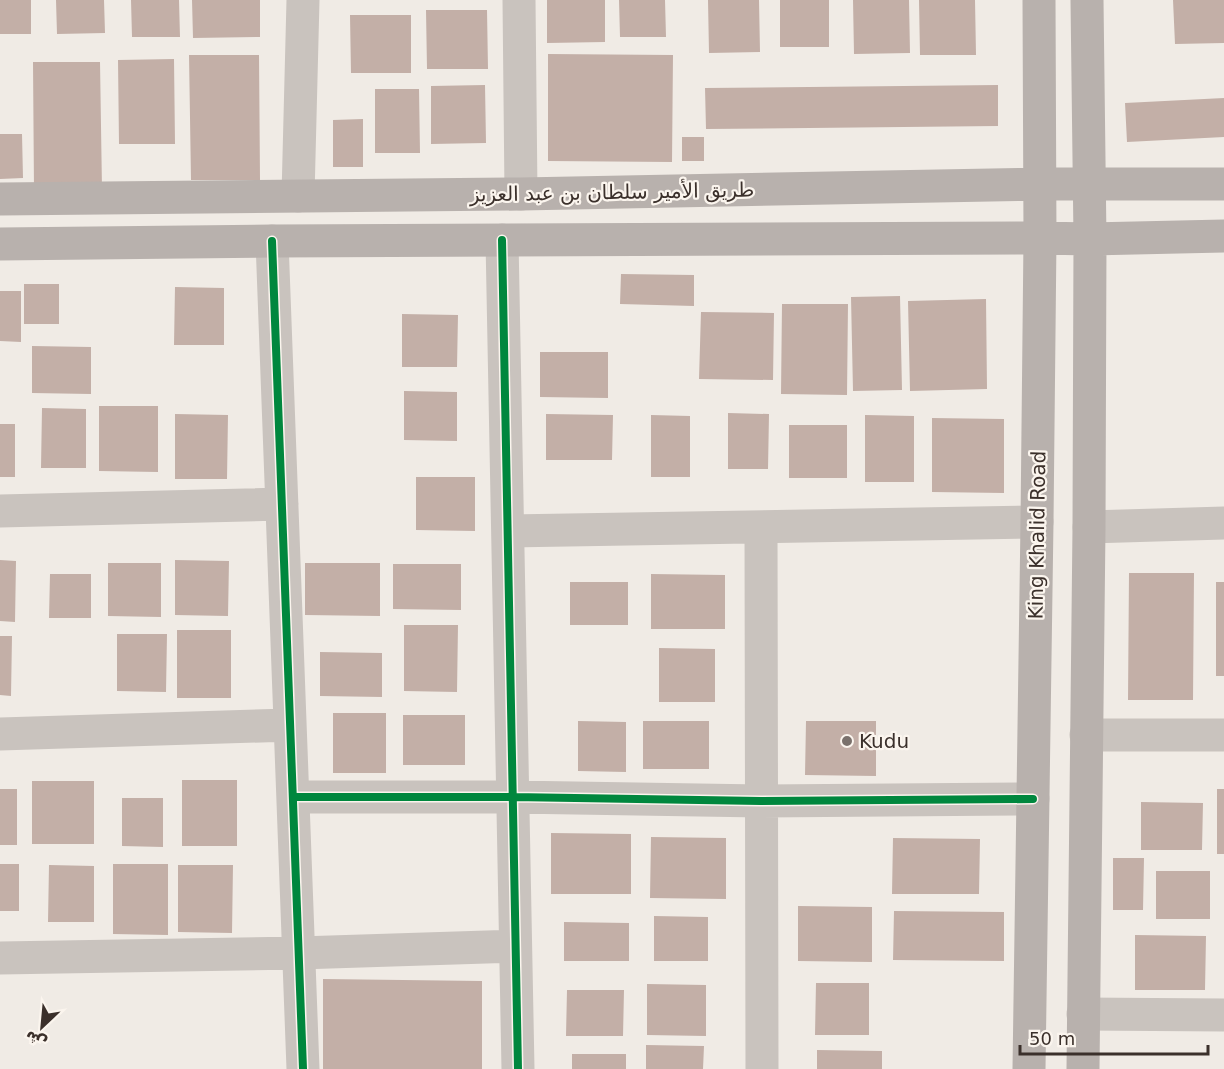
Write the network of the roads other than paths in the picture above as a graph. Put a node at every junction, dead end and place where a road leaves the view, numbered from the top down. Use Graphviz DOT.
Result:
graph roads {
  1 [pos="303,0"];
  2 [pos="519,0"];
  3 [pos="1039,0"];
  4 [pos="1087,0"];
  5 [pos="1039,184"];
  6 [pos="1089,184"];
  7 [pos="1224,184"];
  8 [pos="521,194"];
  9 [pos="298,196"];
  10 [pos="0,199"];
  11 [pos="1224,236"];
  12 [pos="1040,238"];
  13 [pos="1090,239"];
  14 [pos="502,240"];
  15 [pos="272,241"];
  16 [pos="0,244"];
  17 [pos="282,504"];
  18 [pos="0,511"];
  19 [pos="1037,522"];
  20 [pos="1224,523"];
  21 [pos="761,527"];
  22 [pos="1089,527"];
  23 [pos="508,531"];
  24 [pos="291,725"];
  25 [pos="0,734"];
  26 [pos="1086,735"];
  27 [pos="1224,735"];
  28 [pos="293,797"];
  29 [pos="513,797"];
  30 [pos="1033,799"];
  31 [pos="761,801"];
  32 [pos="516,946"];
  33 [pos="299,953"];
  34 [pos="0,958"];
  35 [pos="1083,1014"];
  36 [pos="1224,1015"];
  37 [pos="303,1069"];
  38 [pos="518,1069"];
  39 [pos="762,1069"];
  40 [pos="1029,1069"];
  41 [pos="1083,1069"];
  1 -- 9 [label="street"];
  2 -- 8 [label="street"];
  3 -- 5 [label="main road, King Khalid Road"];
  4 -- 6 [label="main road"];
  5 -- 6 [label="main road, طريق الأمير سلطان بن عبد العزيز"];
  5 -- 8 [label="main road, طريق الأمير سلطان بن عبد العزيز"];
  5 -- 12 [label="main road, King Khalid Road"];
  6 -- 7 [label="main road, طريق الأمير سلطان بن عبد العزيز"];
  6 -- 13 [label="main road"];
  8 -- 9 [label="main road, طريق الأمير سلطان بن عبد العزيز"];
  9 -- 10 [label="main road, طريق الأمير سلطان بن عبد العزيز"];
  11 -- 13 [label="main road"];
  12 -- 13 [label="main road"];
  12 -- 14 [label="main road"];
  12 -- 19 [label="main road, King Khalid Road"];
  13 -- 22 [label="main road"];
  14 -- 15 [label="main road"];
  14 -- 23 [label="street"];
  15 -- 16 [label="main road"];
  15 -- 17 [label="street"];
  17 -- 18 [label="street"];
  17 -- 24 [label="street"];
  19 -- 21 [label="street"];
  19 -- 30 [label="main road, King Khalid Road"];
  20 -- 22 [label="street"];
  21 -- 23 [label="street"];
  21 -- 31 [label="street"];
  22 -- 26 [label="main road"];
  23 -- 29 [label="street"];
  24 -- 25 [label="street"];
  24 -- 28 [label="street"];
  26 -- 27 [label="street"];
  26 -- 35 [label="main road"];
  28 -- 29 [label="street"];
  28 -- 33 [label="street"];
  29 -- 31 [label="street"];
  29 -- 32 [label="street"];
  30 -- 31 [label="street"];
  30 -- 40 [label="main road, King Khalid Road"];
  31 -- 39 [label="street"];
  32 -- 33 [label="street"];
  32 -- 38 [label="street"];
  33 -- 34 [label="street"];
  33 -- 37 [label="street"];
  35 -- 36 [label="street"];
  35 -- 41 [label="main road"];
}
